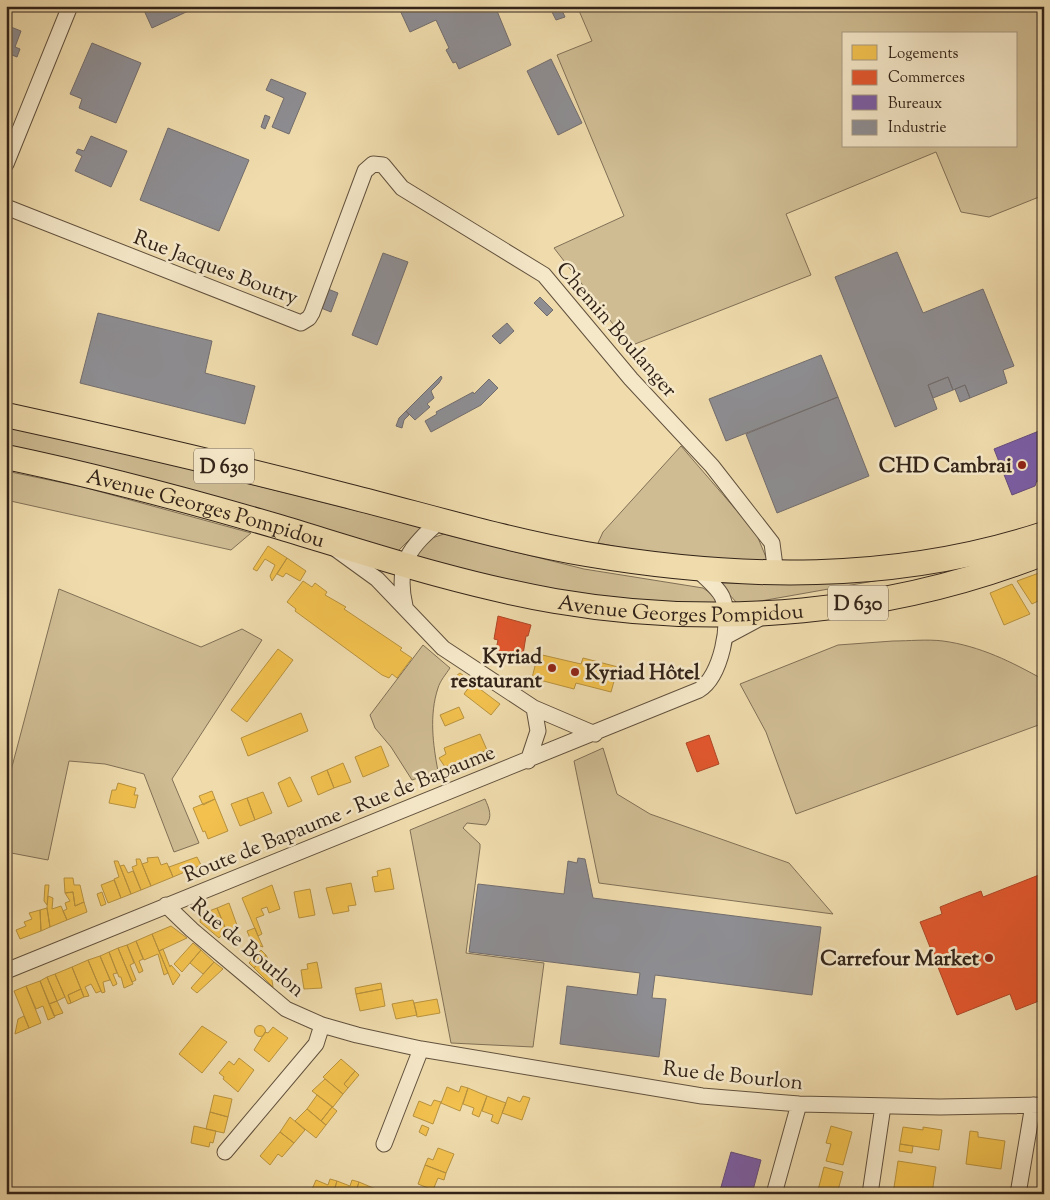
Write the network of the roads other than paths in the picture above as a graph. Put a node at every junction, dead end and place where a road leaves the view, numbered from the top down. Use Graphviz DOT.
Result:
graph roads {
  1 [pos="70,6"];
  2 [pos="6,164"];
  3 [pos="373,164"];
  4 [pos="6,206"];
  5 [pos="6,415"];
  6 [pos="6,457"];
  7 [pos="441,520"];
  8 [pos="1044,534"];
  9 [pos="328,543"];
  10 [pos="1044,553"];
  11 [pos="937,560"];
  12 [pos="403,566"];
  13 [pos="697,569"];
  14 [pos="776,574"];
  15 [pos="404,606"];
  16 [pos="768,613"];
  17 [pos="726,626"];
  18 [pos="534,708"];
  19 [pos="595,734"];
  20 [pos="528,761"];
  21 [pos="166,905"];
  22 [pos="6,971"];
  23 [pos="322,1025"];
  24 [pos="421,1049"];
  25 [pos="799,1104"];
  26 [pos="1038,1105"];
  27 [pos="883,1106"];
  28 [pos="384,1144"];
  29 [pos="225,1152"];
  30 [pos="774,1194"];
  31 [pos="870,1194"];
  32 [pos="1018,1194"];
  1 -- 2 [label="street"];
  3 -- 4 [label="street, Rue Jacques Boutry"];
  3 -- 14 [label="street, Chemin Boulanger"];
  5 -- 7 [label="main road, Avenue Georges Pompidou / D 630"];
  6 -- 9 [label="main road, Avenue Georges Pompidou / D 630"];
  7 -- 12 [label="street"];
  7 -- 13 [label="main road, Avenue Georges Pompidou / D 630"];
  8 -- 11 [label="main road, Avenue Georges Pompidou / D 630"];
  9 -- 12 [label="main road, Avenue Georges Pompidou / D 630"];
  9 -- 15 [label="street"];
  10 -- 16 [label="main road, Avenue Georges Pompidou / D 630"];
  11 -- 14 [label="main road, Avenue Georges Pompidou / D 630"];
  11 -- 16 [label="main road"];
  12 -- 15 [label="street"];
  12 -- 17 [label="main road, Avenue Georges Pompidou / D 630"];
  13 -- 14 [label="main road, Avenue Georges Pompidou / D 630"];
  13 -- 17 [label="street"];
  15 -- 18 [label="street"];
  16 -- 17 [label="main road, Avenue Georges Pompidou / D 630"];
  17 -- 19 [label="street, Route de Bapaume - Rue de Bapaume"];
  18 -- 19 [label="street"];
  18 -- 20 [label="street"];
  19 -- 20 [label="street, Route de Bapaume - Rue de Bapaume"];
  20 -- 21 [label="street, Route de Bapaume - Rue de Bapaume"];
  21 -- 22 [label="street, Route de Bapaume - Rue de Bapaume"];
  21 -- 23 [label="street, Rue de Bourlon"];
  23 -- 24 [label="street, Rue de Bourlon"];
  23 -- 29 [label="street"];
  24 -- 25 [label="street, Rue de Bourlon"];
  24 -- 28 [label="street"];
  25 -- 27 [label="street, Rue de Bourlon"];
  25 -- 30 [label="street"];
  26 -- 27 [label="street, Rue de Bourlon"];
  26 -- 32 [label="street"];
  27 -- 31 [label="street"];
}
